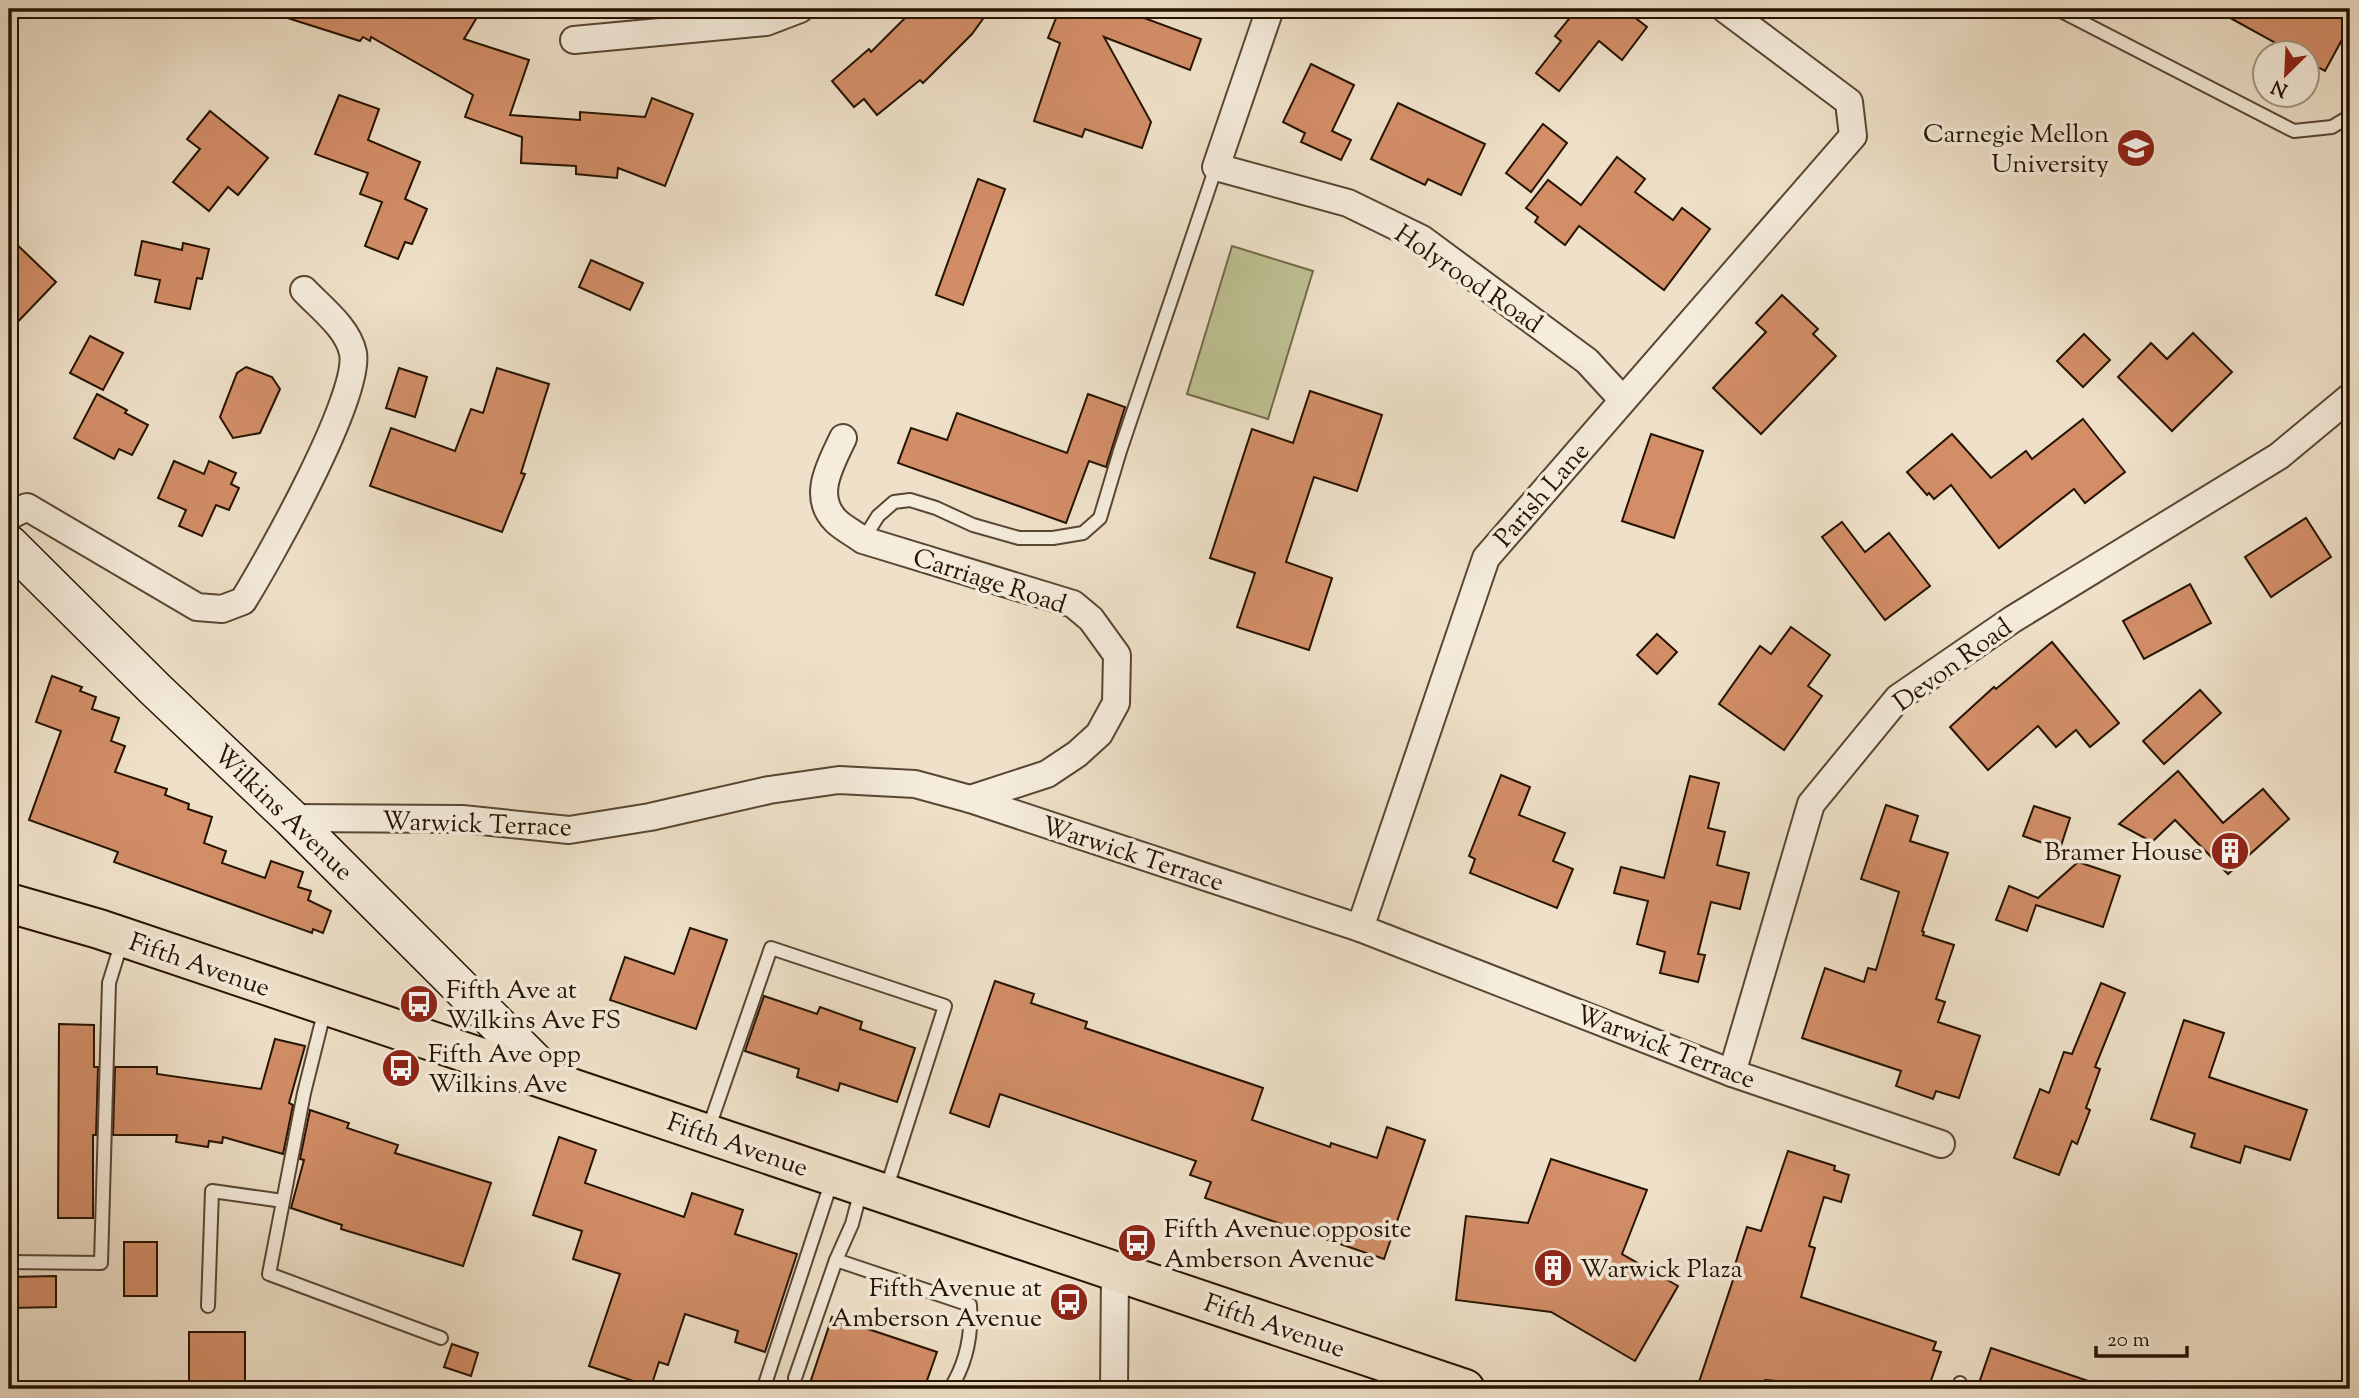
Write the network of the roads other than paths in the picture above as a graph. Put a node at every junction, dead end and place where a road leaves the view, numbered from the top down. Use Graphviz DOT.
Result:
graph roads {
  1 [pos="800,9"];
  2 [pos="1270,9"];
  3 [pos="1725,9"];
  4 [pos="2057,9"];
  5 [pos="574,40"];
  6 [pos="2350,116"];
  7 [pos="1216,167"];
  8 [pos="303,290"];
  9 [pos="2350,397"];
  10 [pos="1622,399"];
  11 [pos="842,438"];
  12 [pos="9,516"];
  13 [pos="863,540"];
  14 [pos="9,544"];
  15 [pos="970,799"];
  16 [pos="291,818"];
  17 [pos="9,903"];
  18 [pos="1360,928"];
  19 [pos="123,938"];
  20 [pos="326,1006"];
  21 [pos="1731,1073"];
  22 [pos="556,1083"];
  23 [pos="707,1134"];
  24 [pos="1941,1144"];
  25 [pos="860,1186"];
  26 [pos="283,1201"];
  27 [pos="836,1260"];
  28 [pos="9,1262"];
  29 [pos="1115,1271"];
  30 [pos="208,1306"];
  31 [pos="441,1338"];
  32 [pos="795,1378"];
  33 [pos="764,1387"];
  34 [pos="950,1389"];
  35 [pos="1114,1389"];
  36 [pos="1465,1389"];
  1 -- 5 [label="street"];
  2 -- 7 [label="street"];
  3 -- 10 [label="street, Parish Lane"];
  4 -- 6 [label="lane"];
  7 -- 10 [label="street, Holyrood Road"];
  7 -- 13 [label="lane"];
  8 -- 12 [label="street"];
  9 -- 21 [label="street, Devon Road"];
  10 -- 18 [label="street, Parish Lane"];
  11 -- 13 [label="street, Carriage Road"];
  13 -- 15 [label="street, Carriage Road"];
  14 -- 16 [label="main road, Wilkins Avenue"];
  15 -- 16 [label="street, Warwick Terrace"];
  15 -- 18 [label="street, Warwick Terrace"];
  16 -- 22 [label="main road, Wilkins Avenue"];
  17 -- 19 [label="highway, Fifth Avenue"];
  18 -- 21 [label="street, Warwick Terrace"];
  19 -- 20 [label="highway, Fifth Avenue"];
  19 -- 28 [label="lane"];
  20 -- 22 [label="highway, Fifth Avenue"];
  20 -- 26 [label="lane"];
  21 -- 24 [label="street, Warwick Terrace"];
  22 -- 23 [label="highway, Fifth Avenue"];
  23 -- 25 [label="highway, Fifth Avenue"];
  23 -- 25 [label="lane"];
  25 -- 27 [label="lane"];
  25 -- 29 [label="highway, Fifth Avenue"];
  25 -- 33 [label="lane"];
  26 -- 30 [label="lane"];
  26 -- 31 [label="lane"];
  27 -- 32 [label="lane"];
  27 -- 34 [label="lane"];
  29 -- 35 [label="street"];
  29 -- 36 [label="highway, Fifth Avenue"];
}
